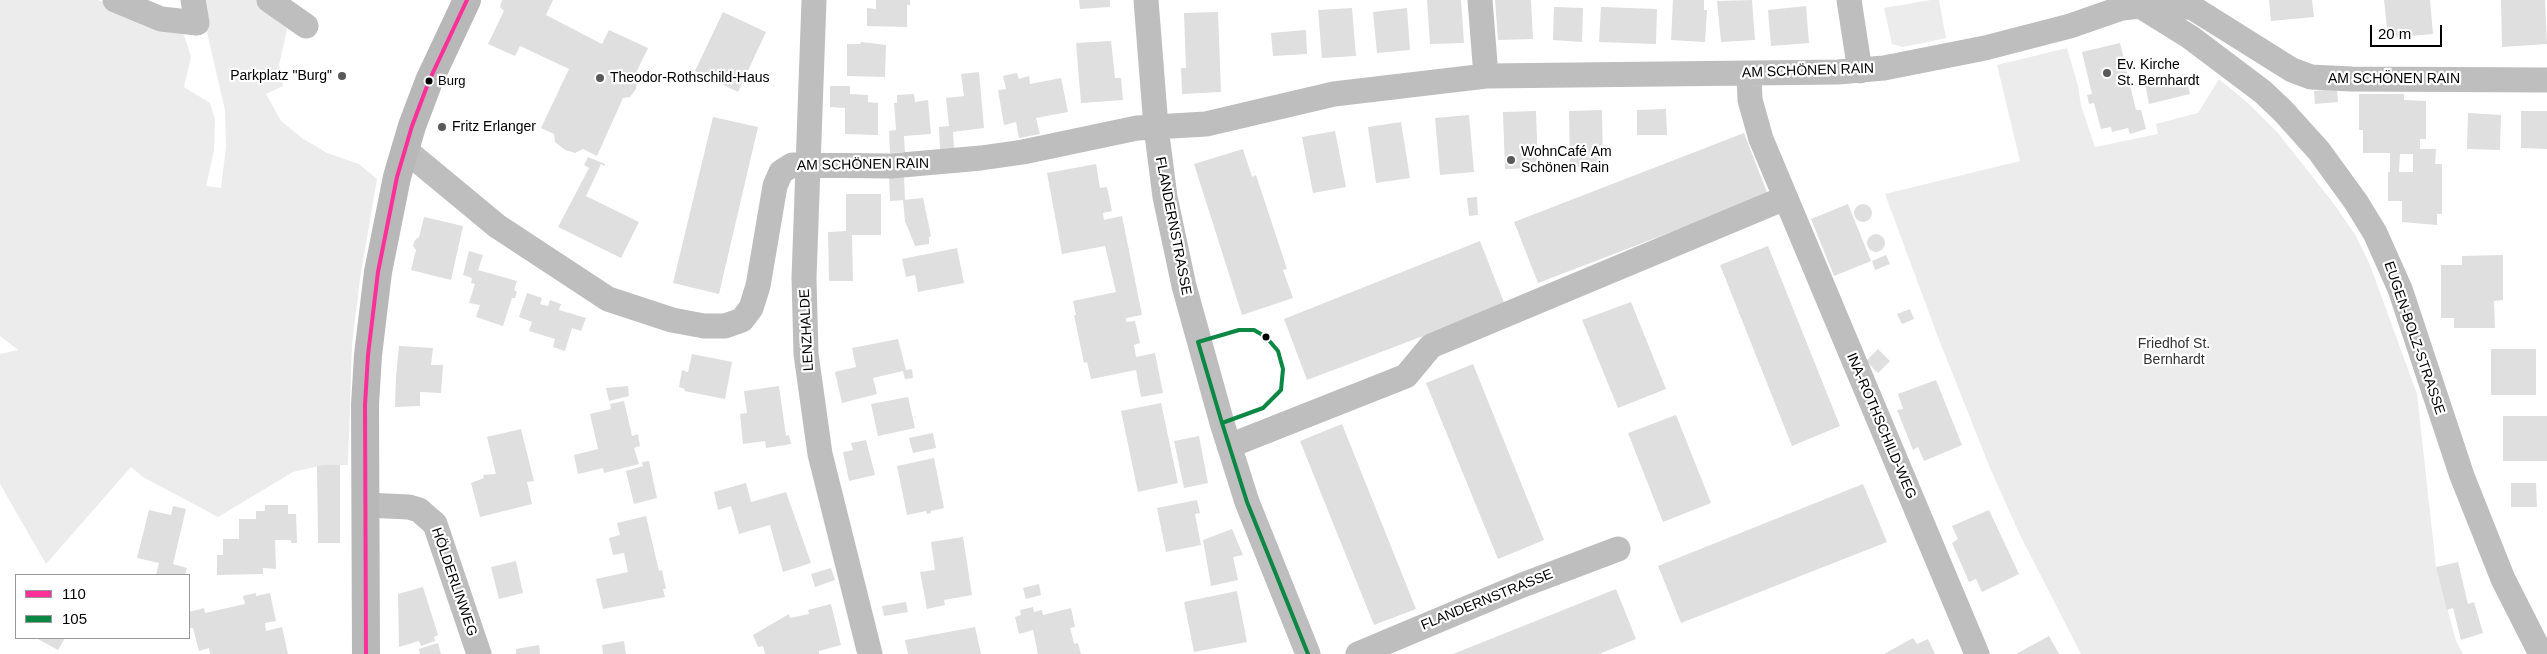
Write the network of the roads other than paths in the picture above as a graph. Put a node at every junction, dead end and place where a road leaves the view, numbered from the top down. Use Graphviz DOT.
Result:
graph roads {
  1 [pos="116,0"];
  2 [pos="269,0"];
  3 [pos="468,0"];
  4 [pos="814,0"];
  5 [pos="1146,0"];
  6 [pos="1480,0"];
  7 [pos="1849,0"];
  8 [pos="2127,5"];
  9 [pos="195,12"];
  10 [pos="306,26"];
  11 [pos="1860,71"];
  12 [pos="1749,74"];
  13 [pos="1486,76"];
  14 [pos="2547,80"];
  15 [pos="1156,127"];
  16 [pos="404,149"];
  17 [pos="808,165"];
  18 [pos="1785,198"];
  19 [pos="1229,446"];
  20 [pos="365,505"];
  21 [pos="1618,549"];
  22 [pos="366,654"];
  23 [pos="479,654"];
  24 [pos="870,654"];
  25 [pos="1308,654"];
  26 [pos="1358,654"];
  27 [pos="1976,654"];
  28 [pos="2541,654"];
  1 -- 9 [label="street"];
  2 -- 10 [label="street"];
  3 -- 16 [label="street"];
  4 -- 17 [label="street, LENZHALDE"];
  5 -- 15 [label="street, FLANDERNSTRASSE"];
  6 -- 13 [label="street"];
  7 -- 11 [label="street"];
  8 -- 11 [label="street, AM SCHÖNEN RAIN"];
  8 -- 14 [label="street, AM SCHÖNEN RAIN"];
  8 -- 28 [label="street, EUGEN-BOLZ-STRASSE"];
  11 -- 12 [label="street, AM SCHÖNEN RAIN"];
  12 -- 13 [label="street, AM SCHÖNEN RAIN"];
  12 -- 18 [label="street, INA-ROTHSCHILD-WEG"];
  13 -- 15 [label="street, AM SCHÖNEN RAIN"];
  15 -- 17 [label="street, AM SCHÖNEN RAIN"];
  15 -- 19 [label="street, FLANDERNSTRASSE"];
  16 -- 17 [label="street, AM SCHÖNEN RAIN"];
  16 -- 20 [label="street"];
  17 -- 24 [label="street, LENZHALDE"];
  18 -- 19 [label="street"];
  18 -- 27 [label="street, INA-ROTHSCHILD-WEG"];
  19 -- 25 [label="street, FLANDERNSTRASSE"];
  20 -- 22 [label="street"];
  20 -- 23 [label="street, HÖLDERLINWEG"];
  21 -- 26 [label="street, FLANDERNSTRASSE"];
}
